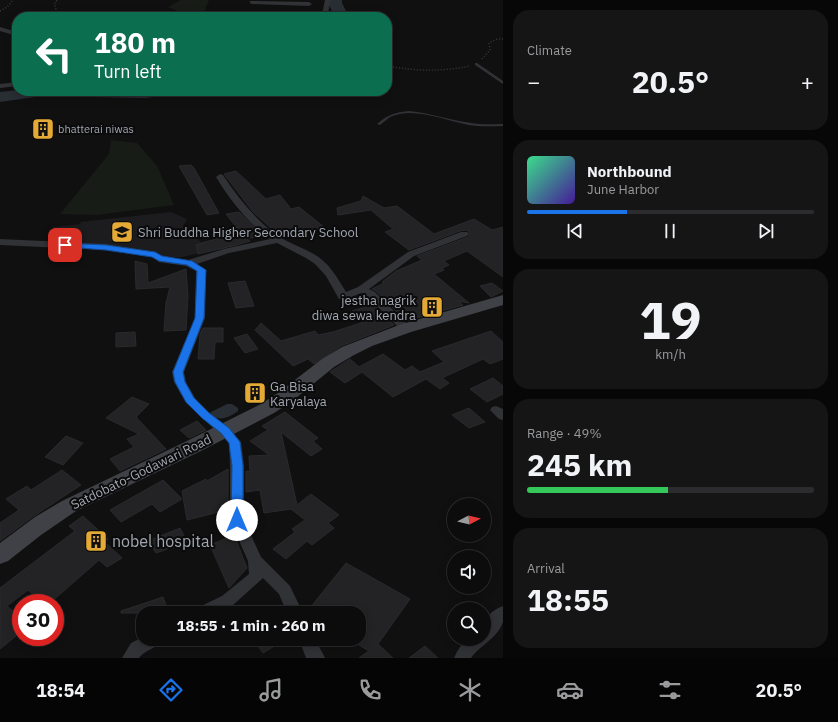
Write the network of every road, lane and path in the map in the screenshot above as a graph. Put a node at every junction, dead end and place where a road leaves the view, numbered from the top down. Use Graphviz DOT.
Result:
graph roads {
  1 [pos="13,0"];
  2 [pos="56,0"];
  3 [pos="328,0"];
  4 [pos="252,1"];
  5 [pos="309,4"];
  6 [pos="0,11"];
  7 [pos="58,12"];
  8 [pos="249,12"];
  9 [pos="325,12"];
  10 [pos="0,30"];
  11 [pos="12,33"];
  12 [pos="503,39"];
  13 [pos="476,64"];
  14 [pos="392,67"];
  15 [pos="503,83"];
  16 [pos="12,85"];
  17 [pos="0,86"];
  18 [pos="380,124"];
  19 [pos="503,125"];
  20 [pos="220,177"];
  21 [pos="464,234"];
  22 [pos="278,240"];
  23 [pos="0,242"];
  24 [pos="189,263"];
  25 [pos="362,289"];
  26 [pos="503,300"];
  27 [pos="405,328"];
  28 [pos="225,430"];
  29 [pos="0,555"];
  30 [pos="255,561"];
  31 [pos="216,606"];
  32 [pos="292,606"];
  33 [pos="503,613"];
  34 [pos="491,627"];
  35 [pos="141,646"];
  36 [pos="309,646"];
  37 [pos="472,646"];
  38 [pos="130,658"];
  39 [pos="317,658"];
  40 [pos="462,658"];
  1 -- 6 [label="path"];
  2 -- 7 [label="path"];
  3 -- 9 [label="street"];
  4 -- 5 [label="street"];
  4 -- 8 [label="street"];
  10 -- 11 [label="street"];
  12 -- 13 [label="path"];
  13 -- 14 [label="path"];
  13 -- 15 [label="lane"];
  16 -- 17 [label="street"];
  18 -- 19 [label="lane"];
  20 -- 22 [label="street"];
  21 -- 25 [label="street"];
  22 -- 24 [label="street"];
  22 -- 25 [label="street"];
  23 -- 24 [label="street"];
  24 -- 28 [label="street"];
  25 -- 27 [label="street"];
  26 -- 27 [label="street, Satdobato-Godawari Road"];
  27 -- 28 [label="street, Satdobato-Godawari Road"];
  28 -- 29 [label="street, Satdobato-Godawari Road"];
  28 -- 30 [label="street"];
  30 -- 31 [label="street"];
  30 -- 32 [label="street"];
  33 -- 34 [label="street"];
  35 -- 38 [label="street"];
  36 -- 39 [label="street"];
  37 -- 40 [label="street"];
}
